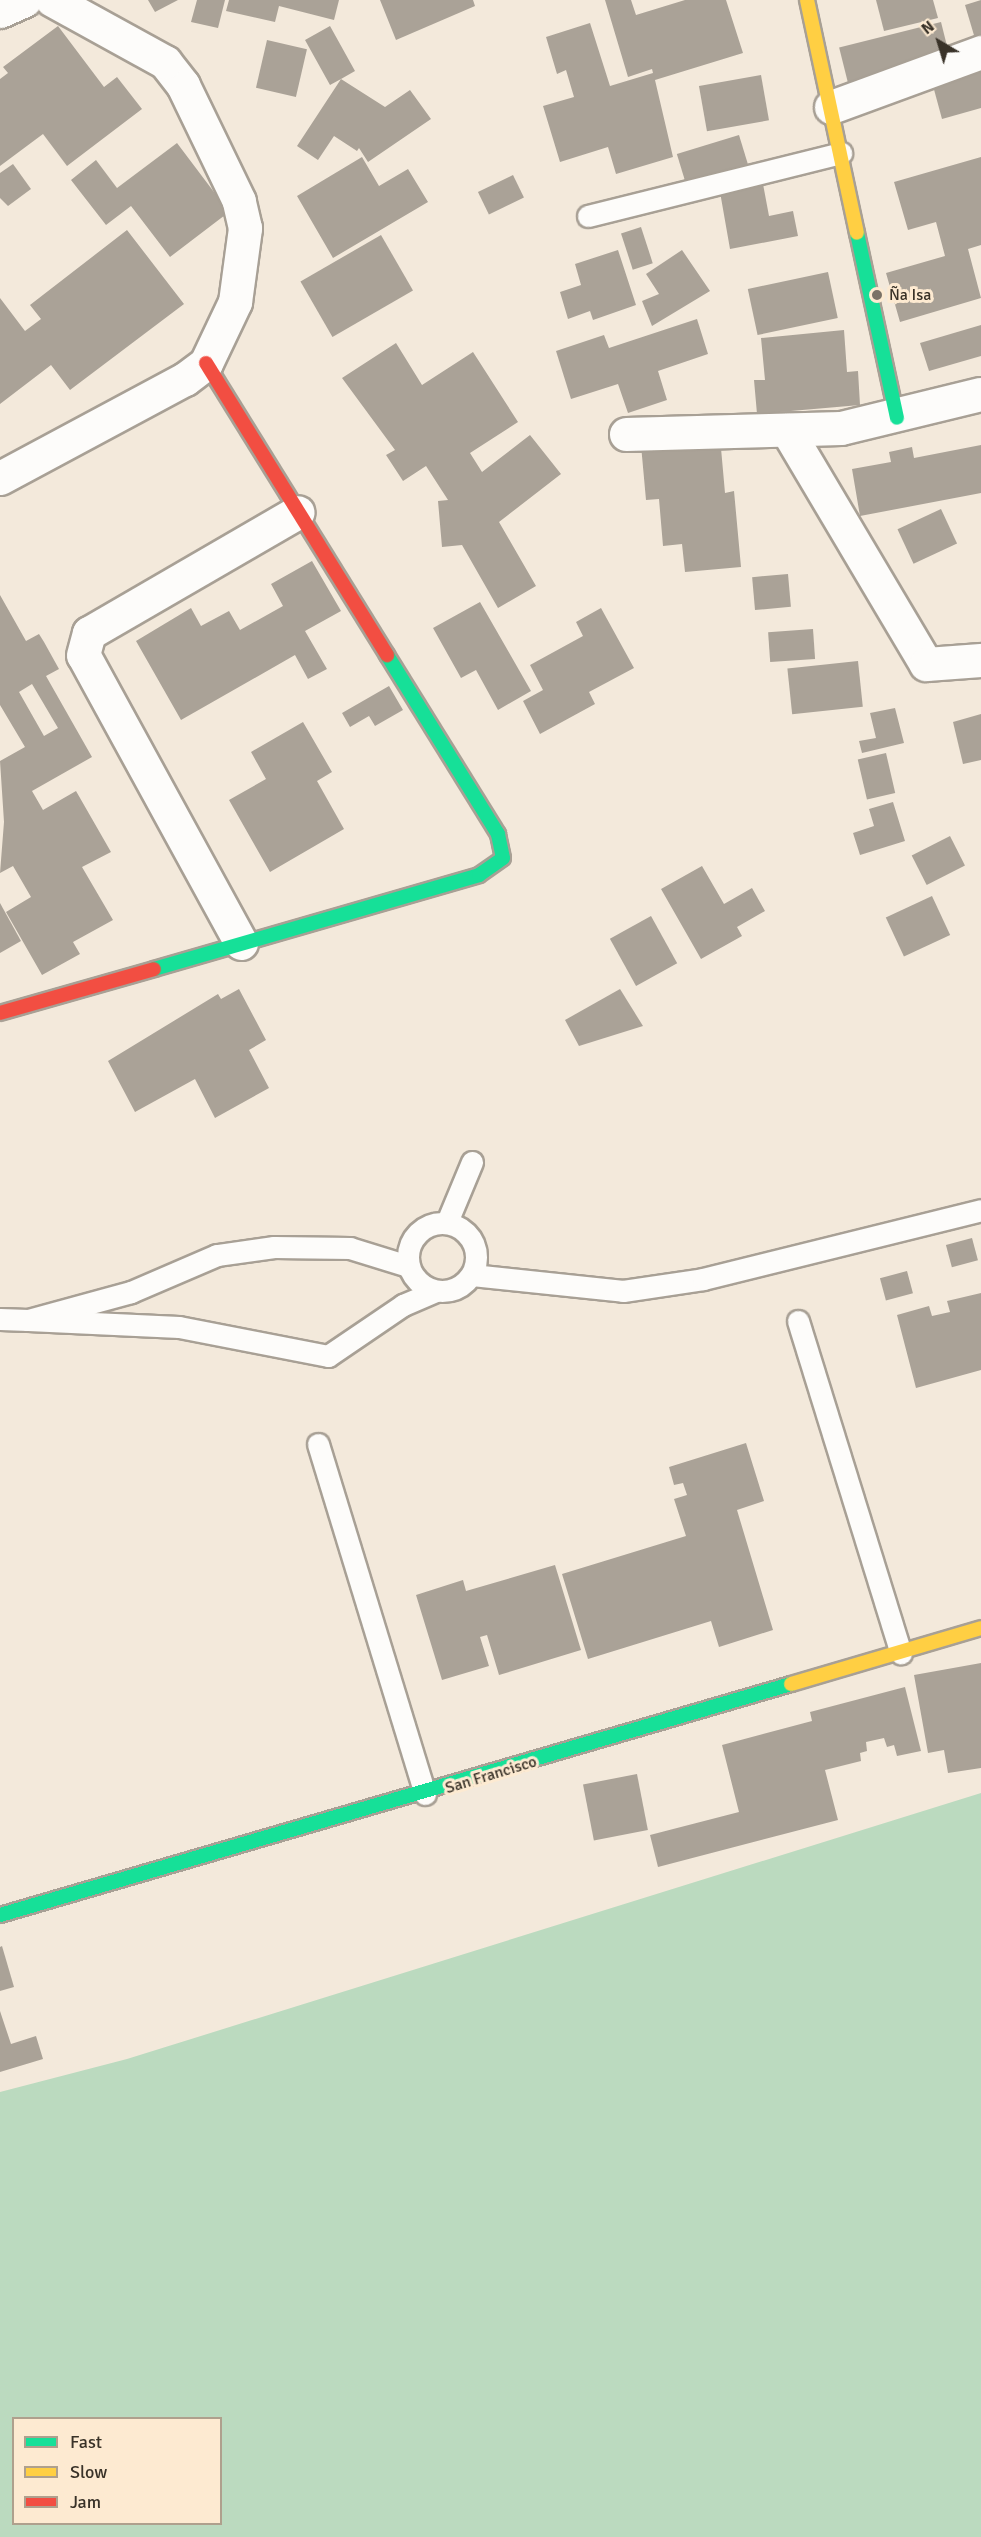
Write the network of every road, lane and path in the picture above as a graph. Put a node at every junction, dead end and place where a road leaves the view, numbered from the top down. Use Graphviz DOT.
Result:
graph roads {
  1 [pos="25,0"];
  2 [pos="52,0"];
  3 [pos="807,0"];
  4 [pos="0,11"];
  5 [pos="981,52"];
  6 [pos="831,107"];
  7 [pos="841,153"];
  8 [pos="588,216"];
  9 [pos="206,363"];
  10 [pos="981,393"];
  11 [pos="897,418"];
  12 [pos="787,430"];
  13 [pos="626,434"];
  14 [pos="0,478"];
  15 [pos="298,512"];
  16 [pos="981,660"];
  17 [pos="241,943"];
  18 [pos="0,1012"];
  19 [pos="472,1162"];
  20 [pos="981,1210"];
  21 [pos="447,1222"];
  22 [pos="408,1266"];
  23 [pos="472,1275"];
  24 [pos="436,1291"];
  25 [pos="0,1319"];
  26 [pos="28,1320"];
  27 [pos="798,1321"];
  28 [pos="318,1444"];
  29 [pos="981,1628"];
  30 [pos="901,1653"];
  31 [pos="425,1794"];
  32 [pos="0,1915"];
  1 -- 4 [label="street"];
  2 -- 9 [label="street"];
  3 -- 6 [label="street"];
  5 -- 6 [label="street"];
  6 -- 7 [label="street"];
  7 -- 8 [label="lane"];
  7 -- 11 [label="street"];
  9 -- 14 [label="street"];
  9 -- 15 [label="street"];
  10 -- 11 [label="street"];
  11 -- 12 [label="street"];
  12 -- 13 [label="street"];
  12 -- 16 [label="street"];
  15 -- 17 [label="street"];
  15 -- 17 [label="street"];
  17 -- 18 [label="street"];
  19 -- 21 [label="lane"];
  20 -- 23 [label="lane"];
  21 -- 22 [label="lane"];
  21 -- 23 [label="lane"];
  22 -- 24 [label="lane"];
  22 -- 26 [label="lane"];
  23 -- 24 [label="lane"];
  24 -- 26 [label="lane"];
  25 -- 26 [label="lane"];
  27 -- 30 [label="lane"];
  28 -- 31 [label="lane"];
  29 -- 30 [label="street, San Francisco"];
  30 -- 31 [label="street, San Francisco"];
  31 -- 32 [label="street, San Francisco"];
}
